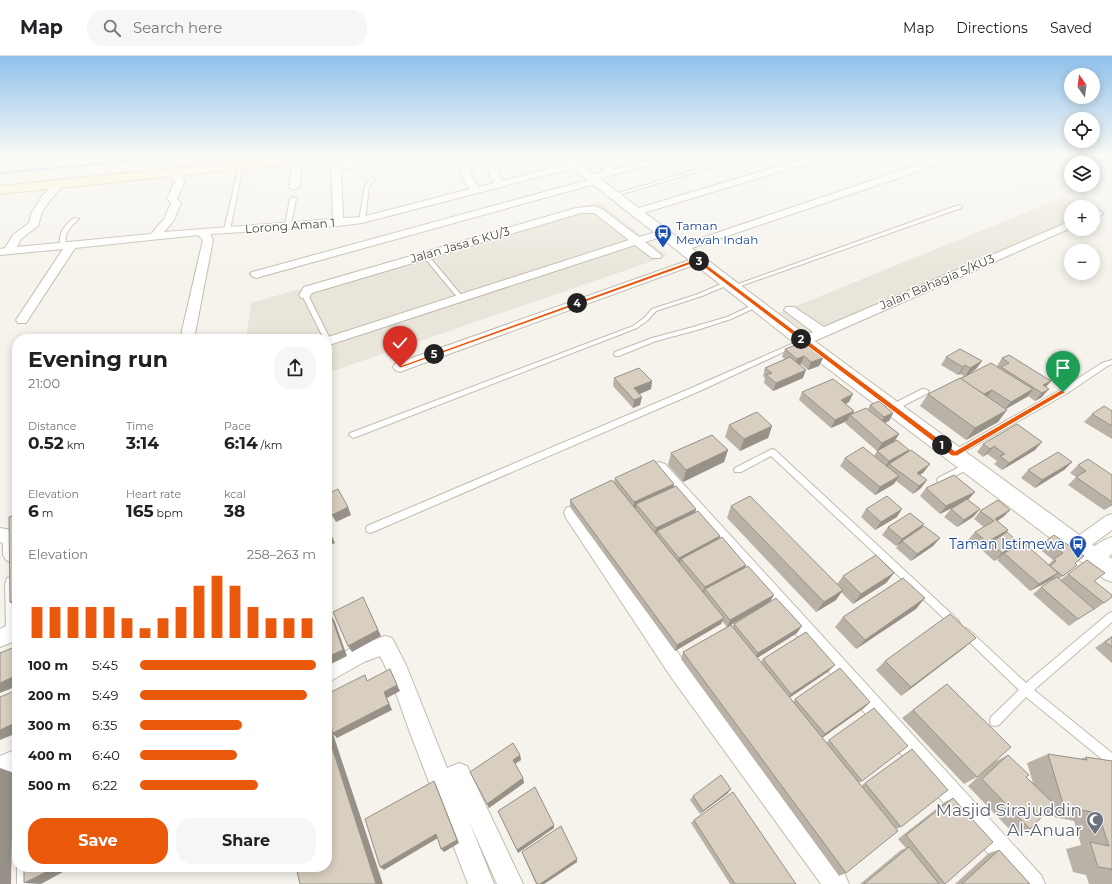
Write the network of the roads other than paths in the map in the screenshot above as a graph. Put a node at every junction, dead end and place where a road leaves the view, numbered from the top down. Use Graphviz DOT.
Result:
graph roads {
  1 [pos="49,195"];
  2 [pos="174,195"];
  3 [pos="234,195"];
  4 [pos="337,195"];
  5 [pos="366,195"];
  6 [pos="463,195"];
  7 [pos="538,195"];
  8 [pos="619,195"];
  9 [pos="694,195"];
  10 [pos="840,195"];
  11 [pos="614,196"];
  12 [pos="293,199"];
  13 [pos="959,207"];
  14 [pos="636,212"];
  15 [pos="76,219"];
  16 [pos="362,220"];
  17 [pos="338,223"];
  18 [pos="288,225"];
  19 [pos="1064,227"];
  20 [pos="226,230"];
  21 [pos="200,232"];
  22 [pos="663,233"];
  23 [pos="154,237"];
  24 [pos="637,242"];
  25 [pos="67,246"];
  26 [pos="682,248"];
  27 [pos="3,254"];
  28 [pos="425,255"];
  29 [pos="656,256"];
  30 [pos="698,260"];
  31 [pos="256,274"];
  32 [pos="730,285"];
  33 [pos="305,295"];
  34 [pos="460,297"];
  35 [pos="757,305"];
  36 [pos="790,310"];
  37 [pos="22,320"];
  38 [pos="822,332"];
  39 [pos="188,334"];
  40 [pos="324,334"];
  41 [pos="332,340"];
  42 [pos="803,341"];
  43 [pos="617,354"];
  44 [pos="1112,362"];
  45 [pos="400,367"];
  46 [pos="925,391"];
  47 [pos="892,408"];
  48 [pos="353,435"];
  49 [pos="962,460"];
  50 [pos="658,467"];
  51 [pos="738,470"];
  52 [pos="941,480"];
  53 [pos="572,513"];
  54 [pos="1112,521"];
  55 [pos="370,529"];
  56 [pos="0,535"];
  57 [pos="1112,544"];
  58 [pos="1077,546"];
  59 [pos="1093,558"];
  60 [pos="1112,572"];
  61 [pos="1112,616"];
  62 [pos="11,633"];
  63 [pos="332,670"];
  64 [pos="1026,690"];
  65 [pos="995,721"];
  66 [pos="1112,760"];
  67 [pos="12,762"];
  68 [pos="0,768"];
  69 [pos="443,785"];
  70 [pos="23,872"];
  71 [pos="23,884"];
  72 [pos="481,884"];
  73 [pos="510,884"];
  74 [pos="836,884"];
  75 [pos="1032,884"];
  1 -- 27 [label="street"];
  2 -- 23 [label="street"];
  3 -- 20 [label="lane"];
  4 -- 17 [label="street"];
  5 -- 16 [label="lane"];
  6 -- 16 [label="street, Lorong Aman 1"];
  7 -- 31 [label="street"];
  8 -- 11 [label="lane"];
  9 -- 14 [label="street"];
  10 -- 26 [label="street"];
  11 -- 14 [label="street"];
  12 -- 18 [label="lane"];
  13 -- 32 [label="lane"];
  14 -- 22 [label="street"];
  15 -- 25 [label="lane"];
  16 -- 17 [label="street, Lorong Aman 1"];
  17 -- 18 [label="street, Lorong Aman 1"];
  18 -- 20 [label="street, Lorong Aman 1"];
  19 -- 38 [label="street, Jalan Bahagia 5/KU3"];
  20 -- 21 [label="street, Lorong Aman 1"];
  21 -- 23 [label="street, Lorong Aman 1"];
  21 -- 39 [label="street"];
  22 -- 24 [label="street"];
  22 -- 26 [label="street"];
  23 -- 25 [label="street, Lorong Aman 1"];
  24 -- 28 [label="street, Jalan Jasa 6 KU/3"];
  24 -- 29 [label="street, Jalan Jasa 6 KU/3"];
  24 -- 34 [label="street"];
  25 -- 27 [label="street, Lorong Aman 1"];
  25 -- 37 [label="street"];
  26 -- 30 [label="street"];
  28 -- 33 [label="street, Jalan Jasa 6 KU/3"];
  28 -- 34 [label="lane"];
  30 -- 32 [label="street"];
  30 -- 45 [label="street"];
  32 -- 35 [label="street"];
  32 -- 48 [label="lane"];
  33 -- 40 [label="lane, Jalan Jasa 6 KU/3"];
  34 -- 41 [label="street"];
  35 -- 42 [label="street"];
  35 -- 43 [label="lane"];
  36 -- 38 [label="street"];
  38 -- 42 [label="street, Jalan Bahagia 5/KU3"];
  42 -- 47 [label="street"];
  42 -- 55 [label="lane"];
  44 -- 49 [label="lane"];
  46 -- 47 [label="lane"];
  47 -- 49 [label="street"];
  49 -- 52 [label="lane"];
  49 -- 58 [label="street"];
  50 -- 75 [label="street"];
  51 -- 64 [label="lane"];
  53 -- 74 [label="street"];
  54 -- 58 [label="street"];
  56 -- 62 [label="street"];
  57 -- 59 [label="street"];
  58 -- 59 [label="street"];
  59 -- 60 [label="street"];
  61 -- 64 [label="lane"];
  63 -- 69 [label="street"];
  64 -- 65 [label="lane"];
  64 -- 66 [label="lane"];
  67 -- 68 [label="street"];
  69 -- 72 [label="street"];
  69 -- 73 [label="street"];
  70 -- 71 [label="lane"];
}
